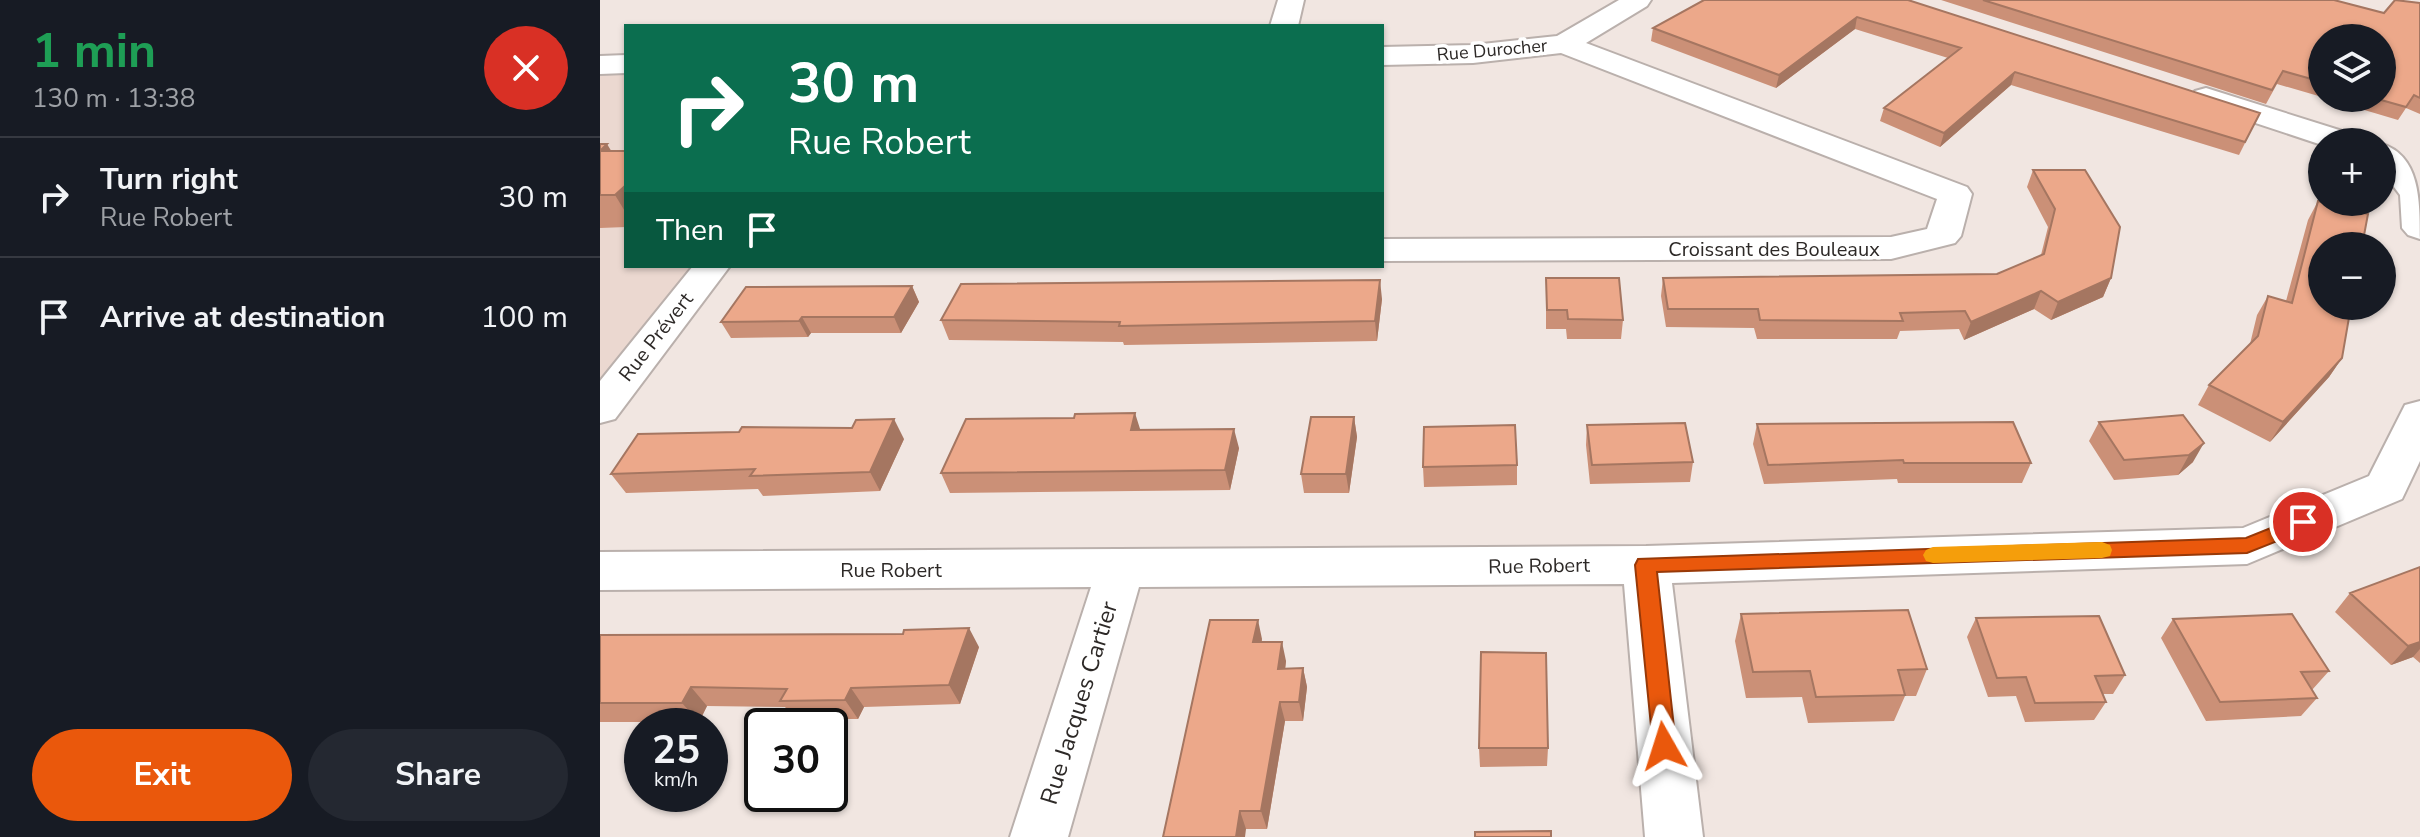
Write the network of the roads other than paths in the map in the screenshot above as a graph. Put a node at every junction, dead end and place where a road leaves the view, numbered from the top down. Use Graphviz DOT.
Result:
graph roads {
  1 [pos="1291,0"];
  2 [pos="1638,0"];
  3 [pos="1285,24"];
  4 [pos="1564,44"];
  5 [pos="1384,56"];
  6 [pos="624,64"];
  7 [pos="600,65"];
  8 [pos="2177,88"];
  9 [pos="2308,130"];
  10 [pos="2396,169"];
  11 [pos="2420,228"];
  12 [pos="1384,250"];
  13 [pos="710,268"];
  14 [pos="600,409"];
  15 [pos="2420,415"];
  16 [pos="1646,565"];
  17 [pos="1120,569"];
  18 [pos="600,571"];
  19 [pos="1039,837"];
  20 [pos="1674,837"];
  1 -- 3 [label="street"];
  2 -- 4 [label="street, Rue Durocher"];
  4 -- 5 [label="street, Rue Durocher"];
  4 -- 12 [label="street, Croissant des Bouleaux"];
  6 -- 7 [label="street"];
  8 -- 9 [label="street"];
  10 -- 11 [label="street"];
  13 -- 14 [label="street, Rue Prévert"];
  15 -- 16 [label="street, Rue Robert"];
  16 -- 17 [label="street, Rue Robert"];
  16 -- 20 [label="street"];
  17 -- 18 [label="street, Rue Robert"];
  17 -- 19 [label="street, Rue Jacques Cartier"];
}
